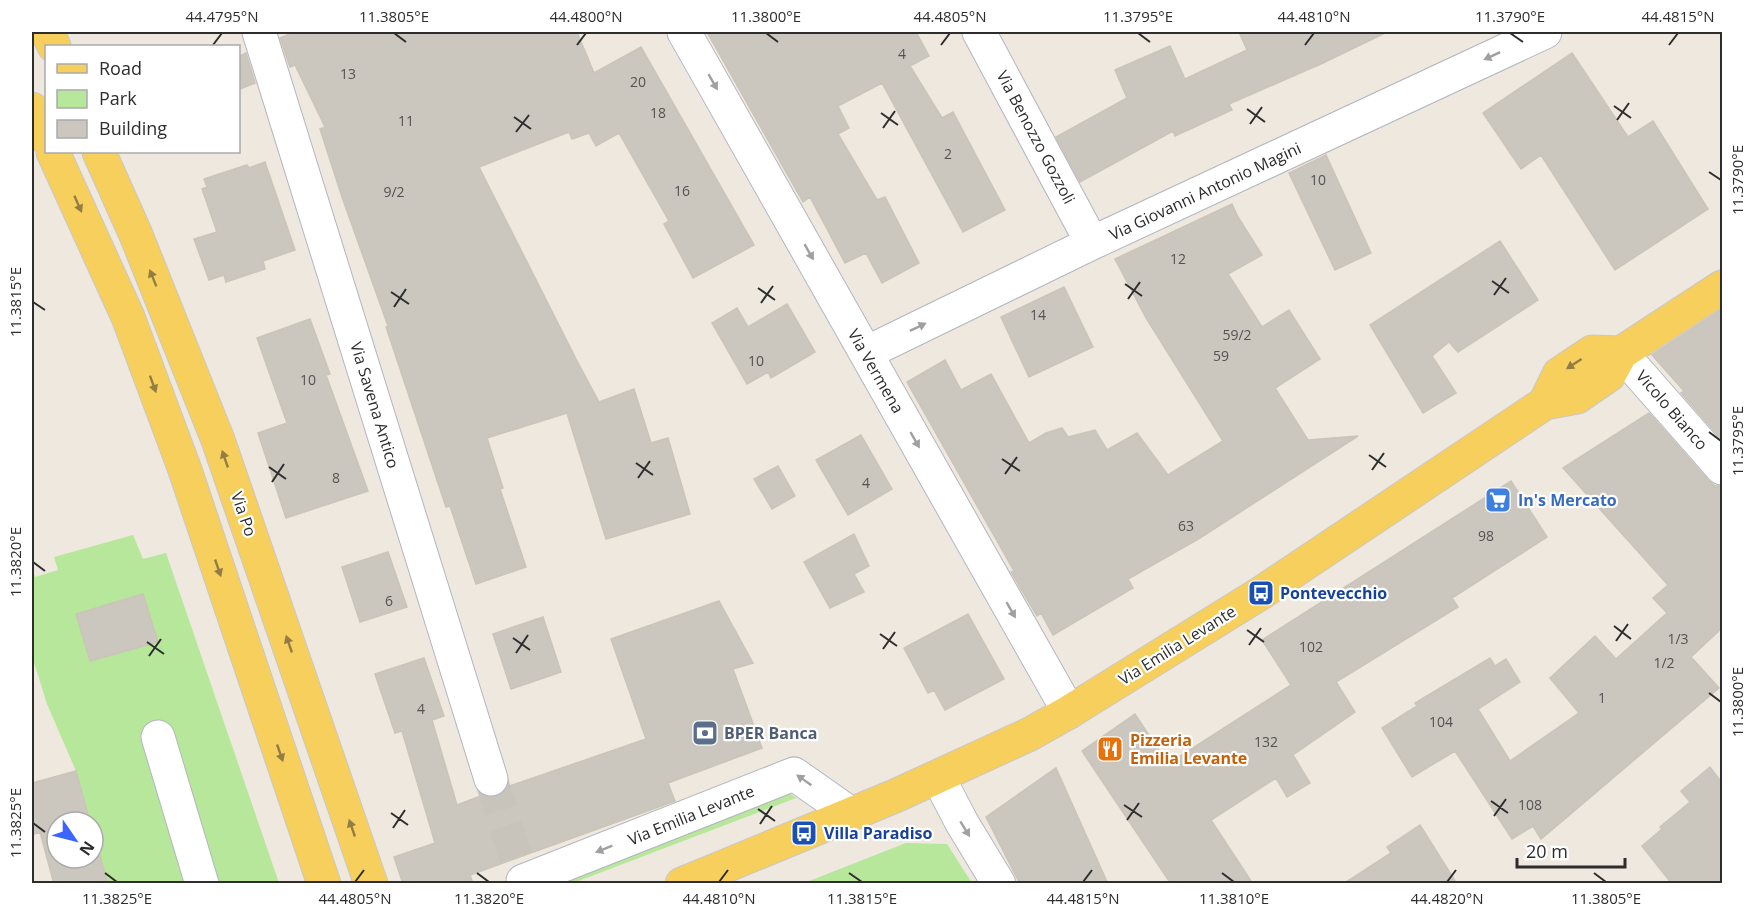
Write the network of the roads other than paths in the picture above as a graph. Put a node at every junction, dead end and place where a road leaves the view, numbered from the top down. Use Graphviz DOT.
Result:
graph roads {
  1 [pos="259,32"];
  2 [pos="684,32"];
  3 [pos="979,32"];
  4 [pos="1545,32"];
  5 [pos="32,109"];
  6 [pos="45,136"];
  7 [pos="53,153"];
  8 [pos="99,153"];
  9 [pos="1092,243"];
  10 [pos="1722,287"];
  11 [pos="866,353"];
  12 [pos="1621,353"];
  13 [pos="1722,468"];
  14 [pos="1069,712"];
  15 [pos="158,737"];
  16 [pos="938,777"];
  17 [pos="491,779"];
  18 [pos="851,814"];
  19 [pos="523,879"];
  20 [pos="202,884"];
  21 [pos="324,884"];
  22 [pos="371,884"];
  23 [pos="682,884"];
  24 [pos="999,884"];
  1 -- 17 [label="street, Via Savena Antico"];
  2 -- 11 [label="street, Via Vermena, one-way"];
  3 -- 9 [label="street, Via Benozzo Gozzoli"];
  4 -- 9 [label="street, Via Giovanni Antonio Magini, one-way"];
  5 -- 6 [label="main road"];
  7 -- 21 [label="main road, one-way"];
  22 -- 8 [label="main road, Via Po, one-way"];
  11 -- 9 [label="street, Via Giovanni Antonio Magini, one-way"];
  10 -- 12 [label="main road"];
  11 -- 14 [label="street, Via Vermena, one-way"];
  12 -- 13 [label="street, Vicolo Bianco"];
  12 -- 14 [label="main road, Via Emilia Levante"];
  14 -- 16 [label="main road, Via Emilia Levante"];
  15 -- 20 [label="street"];
  16 -- 18 [label="main road, Via Emilia Levante"];
  16 -- 24 [label="street, one-way"];
  18 -- 19 [label="street, Via Emilia Levante, one-way"];
  18 -- 23 [label="main road, Via Emilia Levante"];
}
